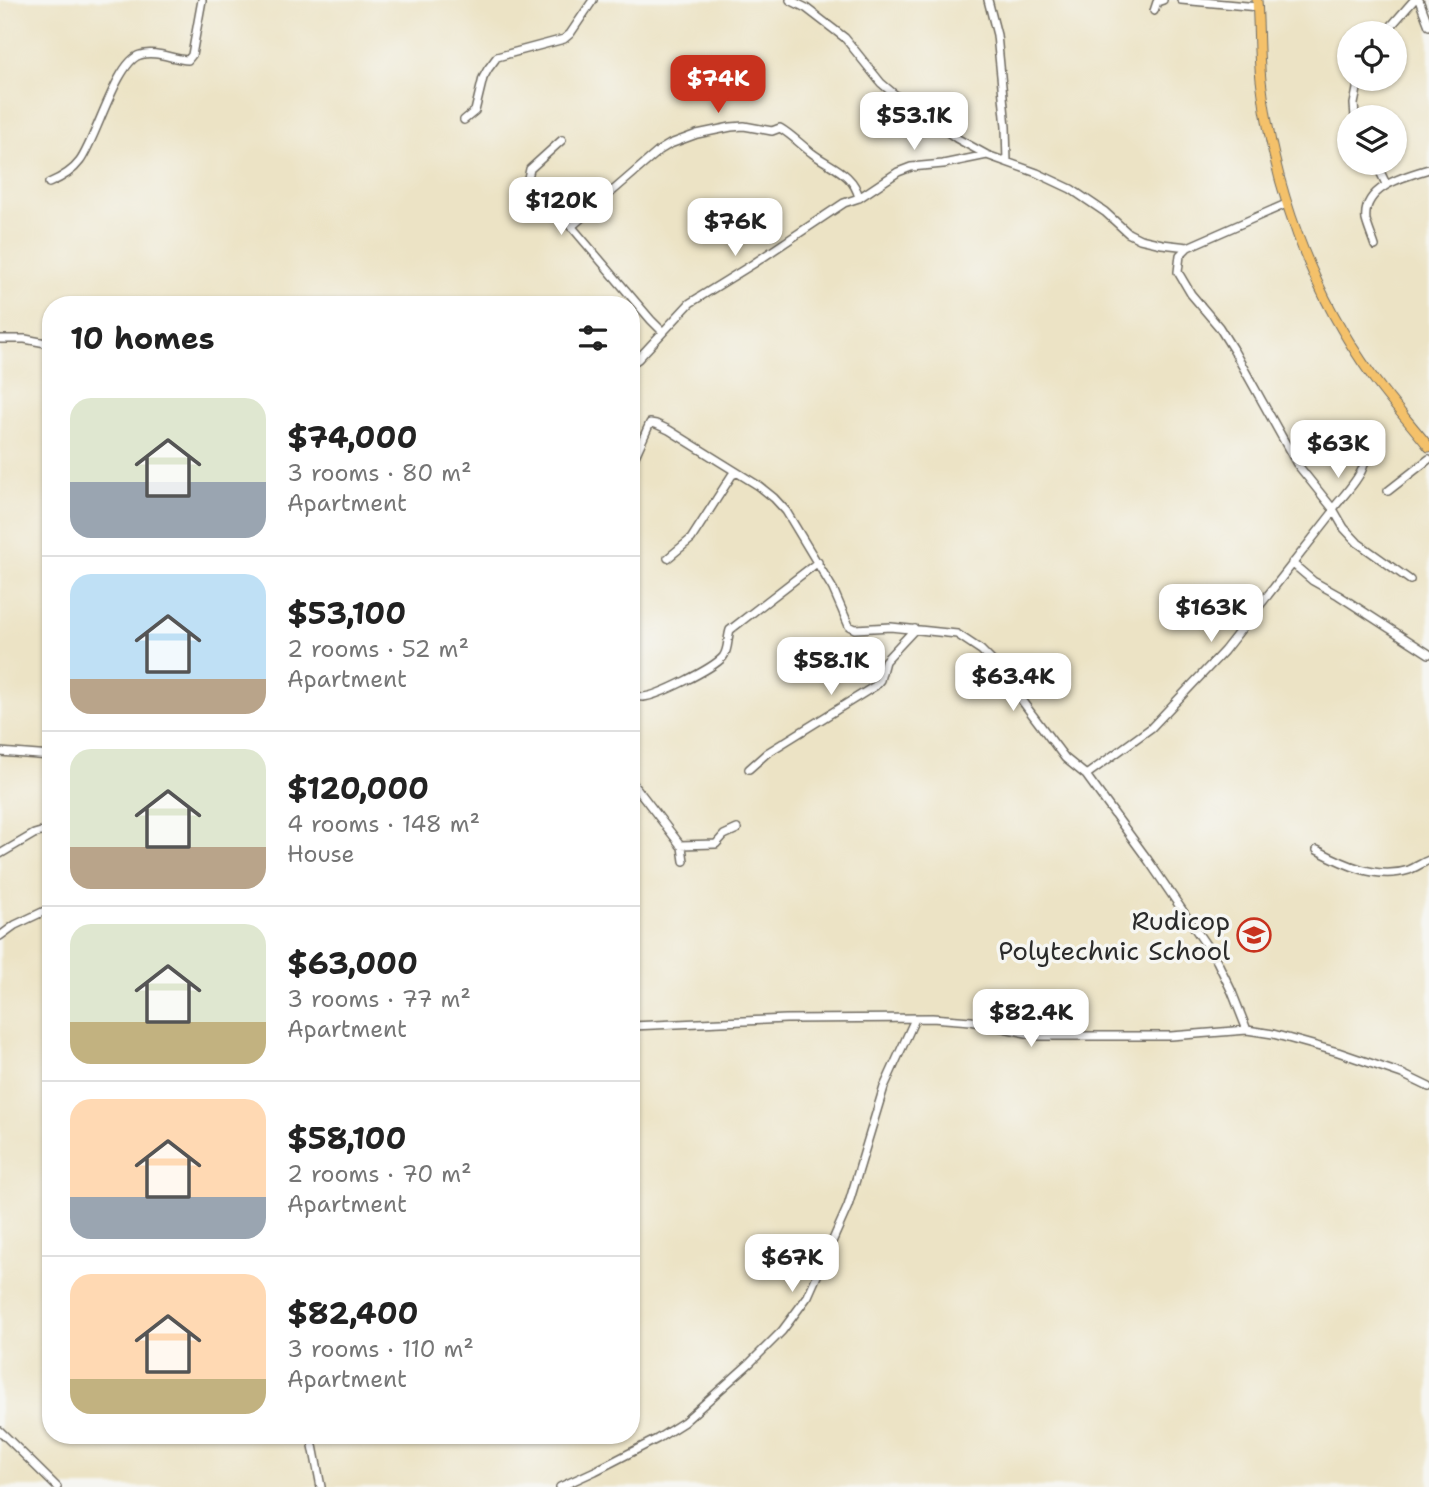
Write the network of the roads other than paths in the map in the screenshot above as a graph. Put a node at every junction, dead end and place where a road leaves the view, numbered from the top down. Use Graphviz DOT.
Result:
graph roads {
  1 [pos="202,0"];
  2 [pos="593,0"];
  3 [pos="790,0"];
  4 [pos="988,0"];
  5 [pos="1163,0"];
  6 [pos="1181,0"];
  7 [pos="1416,0"];
  8 [pos="802,2"];
  9 [pos="1258,2"];
  10 [pos="1154,11"];
  11 [pos="1396,21"];
  12 [pos="1429,26"];
  13 [pos="464,120"];
  14 [pos="562,140"];
  15 [pos="987,155"];
  16 [pos="1007,162"];
  17 [pos="1429,169"];
  18 [pos="1382,175"];
  19 [pos="49,183"];
  20 [pos="1386,184"];
  21 [pos="859,198"];
  22 [pos="1286,204"];
  23 [pos="571,227"];
  24 [pos="1375,246"];
  25 [pos="1188,247"];
  26 [pos="630,296"];
  27 [pos="640,307"];
  28 [pos="663,332"];
  29 [pos="0,339"];
  30 [pos="42,343"];
  31 [pos="640,357"];
  32 [pos="640,444"];
  33 [pos="1429,447"];
  34 [pos="1362,453"];
  35 [pos="1429,459"];
  36 [pos="736,473"];
  37 [pos="1388,491"];
  38 [pos="1333,510"];
  39 [pos="668,558"];
  40 [pos="818,562"];
  41 [pos="1292,563"];
  42 [pos="1410,580"];
  43 [pos="915,629"];
  44 [pos="1429,654"];
  45 [pos="640,696"];
  46 [pos="0,752"];
  47 [pos="42,755"];
  48 [pos="749,769"];
  49 [pos="1086,775"];
  50 [pos="640,792"];
  51 [pos="737,829"];
  52 [pos="42,832"];
  53 [pos="680,845"];
  54 [pos="1317,850"];
  55 [pos="0,854"];
  56 [pos="1429,860"];
  57 [pos="684,861"];
  58 [pos="42,912"];
  59 [pos="0,936"];
  60 [pos="915,1019"];
  61 [pos="640,1026"];
  62 [pos="1247,1030"];
  63 [pos="1429,1087"];
  64 [pos="0,1431"];
  65 [pos="313,1444"];
  66 [pos="57,1487"];
  67 [pos="321,1487"];
  68 [pos="560,1487"];
  1 -- 19 [label="street"];
  2 -- 13 [label="street"];
  3 -- 8 [label="street"];
  4 -- 16 [label="street"];
  5 -- 10 [label="street"];
  6 -- 9 [label="street"];
  7 -- 11 [label="street"];
  7 -- 12 [label="street"];
  8 -- 15 [label="street"];
  9 -- 22 [label="main road"];
  14 -- 23 [label="street"];
  15 -- 16 [label="street"];
  15 -- 21 [label="street"];
  16 -- 25 [label="street"];
  17 -- 20 [label="street"];
  18 -- 20 [label="street"];
  20 -- 24 [label="street"];
  21 -- 23 [label="street"];
  21 -- 28 [label="street"];
  22 -- 25 [label="street"];
  22 -- 33 [label="main road"];
  23 -- 26 [label="street"];
  25 -- 38 [label="street"];
  27 -- 28 [label="street"];
  28 -- 31 [label="street"];
  29 -- 30 [label="street"];
  32 -- 36 [label="street"];
  34 -- 38 [label="street"];
  35 -- 37 [label="street"];
  36 -- 39 [label="street"];
  36 -- 40 [label="street"];
  38 -- 41 [label="street"];
  38 -- 42 [label="street"];
  40 -- 43 [label="street"];
  40 -- 45 [label="street"];
  41 -- 44 [label="street"];
  41 -- 49 [label="street"];
  43 -- 48 [label="street"];
  43 -- 49 [label="street"];
  46 -- 47 [label="street"];
  49 -- 62 [label="street"];
  50 -- 53 [label="street"];
  51 -- 53 [label="street"];
  52 -- 55 [label="street"];
  53 -- 57 [label="street"];
  54 -- 56 [label="street"];
  58 -- 59 [label="street"];
  60 -- 61 [label="street"];
  60 -- 62 [label="street"];
  60 -- 68 [label="street"];
  62 -- 63 [label="street"];
  64 -- 66 [label="street"];
  65 -- 67 [label="street"];
}
